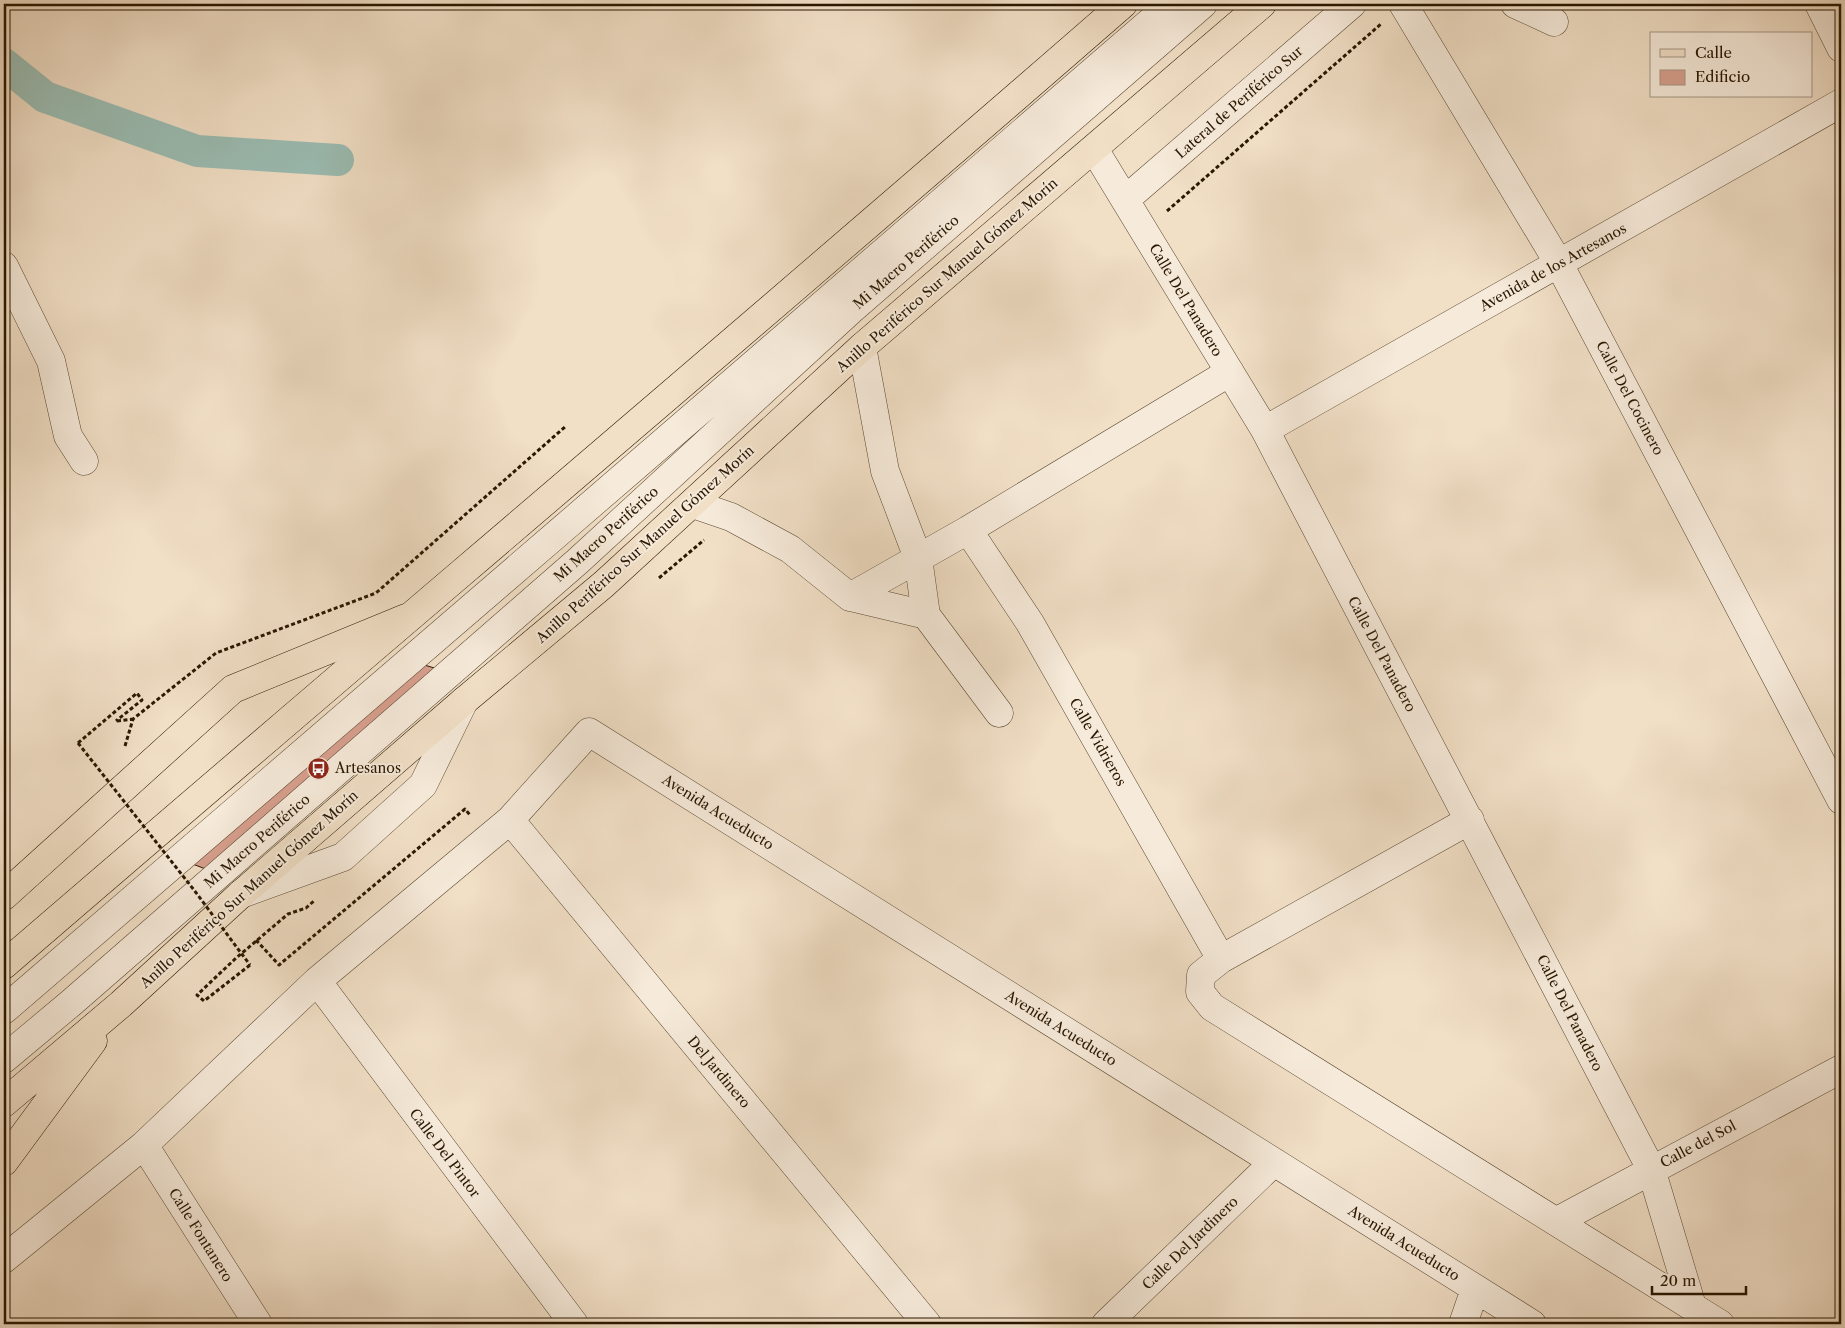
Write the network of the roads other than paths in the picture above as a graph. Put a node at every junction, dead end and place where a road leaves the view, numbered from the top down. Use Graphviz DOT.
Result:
graph roads {
  1 [pos="1123,4"];
  2 [pos="1171,4"];
  3 [pos="1203,4"];
  4 [pos="1262,4"];
  5 [pos="1352,4"];
  6 [pos="1403,4"];
  7 [pos="1515,4"];
  8 [pos="1819,4"];
  9 [pos="1554,22"];
  10 [pos="1841,48"];
  11 [pos="1841,103"];
  12 [pos="1094,149"];
  13 [pos="1126,199"];
  14 [pos="1558,262"];
  15 [pos="4,266"];
  16 [pos="862,347"];
  17 [pos="1230,372"];
  18 [pos="1265,430"];
  19 [pos="84,461"];
  20 [pos="693,504"];
  21 [pos="968,530"];
  22 [pos="918,558"];
  23 [pos="850,597"];
  24 [pos="926,615"];
  25 [pos="407,617"];
  26 [pos="464,701"];
  27 [pos="1000,714"];
  28 [pos="1841,800"];
  29 [pos="1470,820"];
  30 [pos="500,828"];
  31 [pos="240,895"];
  32 [pos="4,896"];
  33 [pos="1221,959"];
  34 [pos="4,965"];
  35 [pos="317,981"];
  36 [pos="121,1004"];
  37 [pos="4,1010"];
  38 [pos="4,1059"];
  39 [pos="1841,1069"];
  40 [pos="4,1103"];
  41 [pos="144,1145"];
  42 [pos="4,1162"];
  43 [pos="1274,1162"];
  44 [pos="1651,1169"];
  45 [pos="1557,1222"];
  46 [pos="4,1259"];
  47 [pos="1475,1288"];
  48 [pos="1692,1306"];
  49 [pos="258,1324"];
  50 [pos="574,1324"];
  51 [pos="927,1324"];
  52 [pos="1106,1324"];
  53 [pos="1463,1324"];
  54 [pos="1532,1324"];
  55 [pos="1720,1324"];
  1 -- 25 [label="main road"];
  2 -- 37 [label="street, Mi Macro Periférico"];
  3 -- 38 [label="street, Mi Macro Periférico"];
  4 -- 12 [label="main road, Anillo Periférico Sur Manuel Gómez Morín"];
  5 -- 13 [label="street, Lateral de Periférico Sur"];
  6 -- 14 [label="street, Calle Del Cocinero"];
  7 -- 9 [label="street"];
  8 -- 10 [label="street"];
  11 -- 14 [label="street, Avenida de los Artesanos"];
  12 -- 13 [label="street, Calle Del Panadero"];
  12 -- 16 [label="main road, Anillo Periférico Sur Manuel Gómez Morín"];
  13 -- 17 [label="street, Calle Del Panadero"];
  14 -- 18 [label="street, Avenida de los Artesanos"];
  14 -- 28 [label="street, Calle Del Cocinero"];
  15 -- 19 [label="street"];
  16 -- 20 [label="main road, Anillo Periférico Sur Manuel Gómez Morín"];
  16 -- 22 [label="street"];
  17 -- 18 [label="street, Calle Del Panadero"];
  17 -- 21 [label="street"];
  18 -- 29 [label="street, Calle Del Panadero"];
  20 -- 23 [label="street"];
  20 -- 26 [label="main road, Anillo Periférico Sur Manuel Gómez Morín"];
  21 -- 22 [label="street"];
  21 -- 33 [label="street, Calle Vidrieros"];
  22 -- 23 [label="street"];
  22 -- 24 [label="street"];
  23 -- 24 [label="street"];
  24 -- 27 [label="street"];
  25 -- 32 [label="main road"];
  25 -- 34 [label="main road"];
  26 -- 31 [label="main road, Anillo Periférico Sur Manuel Gómez Morín"];
  26 -- 31 [label="street"];
  29 -- 33 [label="street"];
  29 -- 44 [label="street, Calle Del Panadero"];
  30 -- 35 [label="street"];
  30 -- 43 [label="street, Avenida Acueducto"];
  30 -- 51 [label="street, Del Jardinero"];
  31 -- 36 [label="main road, Anillo Periférico Sur Manuel Gómez Morín"];
  33 -- 45 [label="street"];
  35 -- 41 [label="street"];
  35 -- 50 [label="street, Calle Del Pintor"];
  36 -- 40 [label="main road, Anillo Periférico Sur Manuel Gómez Morín"];
  36 -- 42 [label="main road"];
  39 -- 44 [label="street, Calle del Sol"];
  41 -- 46 [label="street"];
  41 -- 49 [label="street, Calle Fontanero"];
  43 -- 47 [label="street, Avenida Acueducto"];
  43 -- 52 [label="street, Calle Del Jardinero"];
  44 -- 45 [label="street, Calle del Sol"];
  44 -- 48 [label="street, Calle Del Panadero"];
  45 -- 48 [label="street"];
  47 -- 53 [label="street"];
  47 -- 54 [label="street, Avenida Acueducto"];
  48 -- 55 [label="street"];
}
